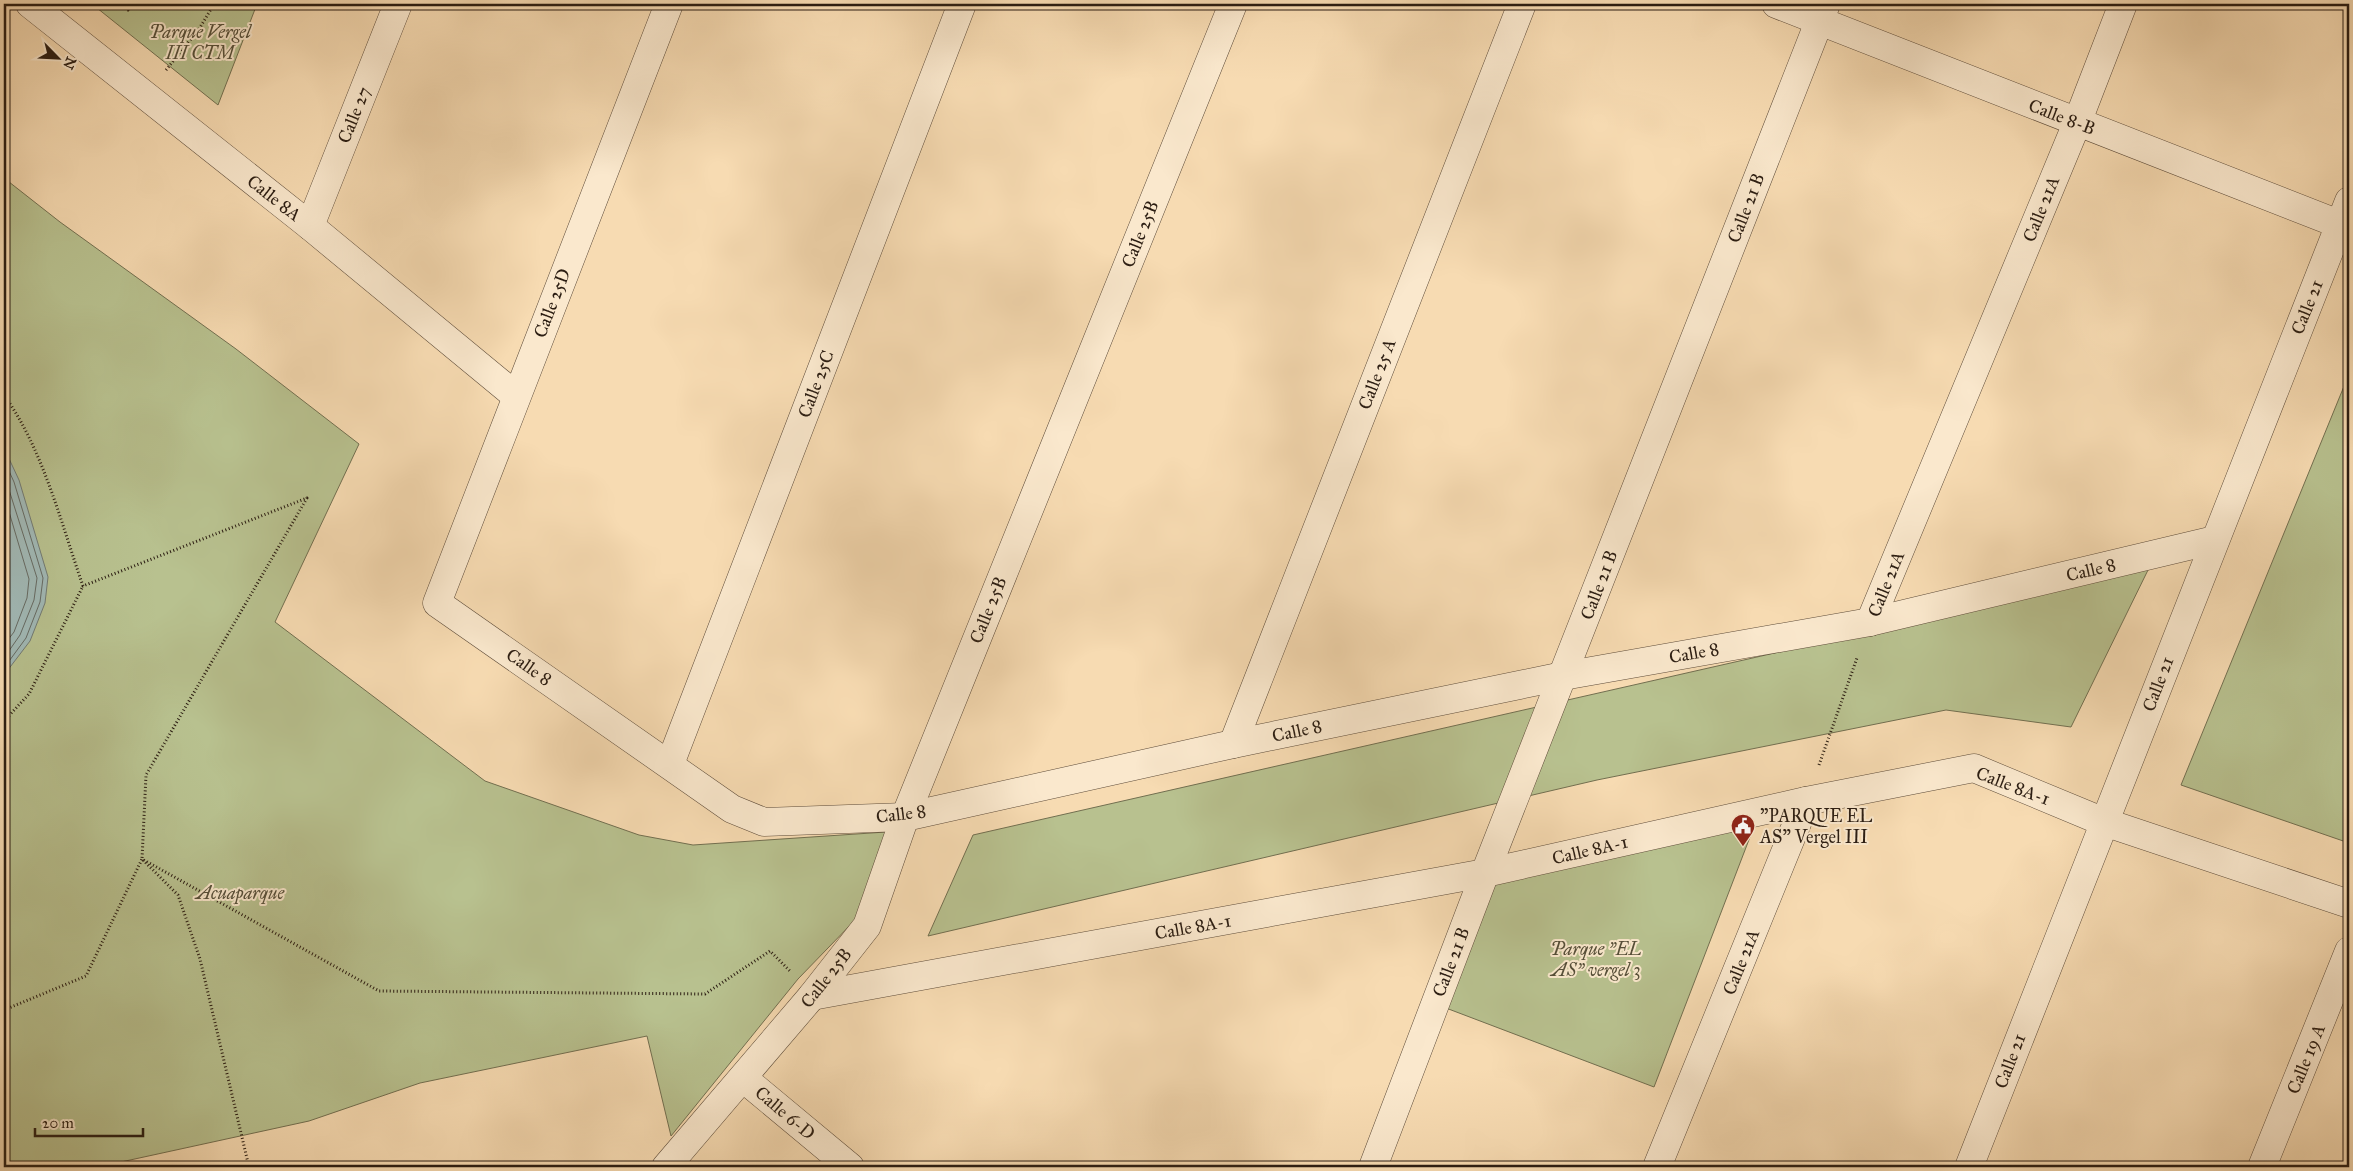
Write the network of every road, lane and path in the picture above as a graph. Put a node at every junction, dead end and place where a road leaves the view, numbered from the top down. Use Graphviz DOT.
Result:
graph roads {
  1 [pos="30,4"];
  2 [pos="119,4"];
  3 [pos="133,4"];
  4 [pos="214,4"];
  5 [pos="398,4"];
  6 [pos="669,4"];
  7 [pos="962,4"];
  8 [pos="1232,4"];
  9 [pos="1522,4"];
  10 [pos="1776,4"];
  11 [pos="2123,4"];
  12 [pos="1823,12"];
  13 [pos="162,74"];
  14 [pos="2077,123"];
  15 [pos="2346,218"];
  16 [pos="310,226"];
  17 [pos="4,395"];
  18 [pos="516,396"];
  19 [pos="2214,540"];
  20 [pos="83,586"];
  21 [pos="437,603"];
  22 [pos="1870,622"];
  23 [pos="1563,676"];
  24 [pos="4,721"];
  25 [pos="1233,744"];
  26 [pos="670,764"];
  27 [pos="1806,801"];
  28 [pos="905,817"];
  29 [pos="2104,822"];
  30 [pos="142,860"];
  31 [pos="1485,874"];
  32 [pos="2349,904"];
  33 [pos="2349,951"];
  34 [pos="812,996"];
  35 [pos="4,1010"];
  36 [pos="743,1078"];
  37 [pos="249,1167"];
  38 [pos="666,1167"];
  39 [pos="850,1167"];
  40 [pos="1373,1167"];
  41 [pos="1657,1167"];
  42 [pos="1969,1167"];
  43 [pos="2262,1167"];
  1 -- 16 [label="street, Calle 8A"];
  2 -- 3 [label="path"];
  4 -- 13 [label="path"];
  5 -- 16 [label="street, Calle 27"];
  6 -- 18 [label="street, Calle 25D"];
  7 -- 26 [label="street, Calle 25C"];
  8 -- 28 [label="street, Calle 25B"];
  9 -- 25 [label="street, Calle 25 A"];
  10 -- 12 [label="street, Calle 8-B"];
  11 -- 14 [label="street, Calle 21A"];
  12 -- 14 [label="street, Calle 8-B"];
  12 -- 23 [label="street, Calle 21 B"];
  14 -- 15 [label="street, Calle 8-B"];
  14 -- 22 [label="street, Calle 21A"];
  15 -- 19 [label="street, Calle 21"];
  16 -- 18 [label="street, Calle 8A"];
  17 -- 20 [label="path"];
  18 -- 21 [label="street, Calle 25D"];
  19 -- 22 [label="street, Calle 8"];
  19 -- 29 [label="street, Calle 21"];
  20 -- 24 [label="path"];
  20 -- 30 [label="path"];
  21 -- 26 [label="street, Calle 8"];
  22 -- 23 [label="street, Calle 8"];
  22 -- 27 [label="path, Calle 21A"];
  23 -- 25 [label="street, Calle 8"];
  23 -- 31 [label="street, Calle 21 B"];
  25 -- 28 [label="street, Calle 8"];
  26 -- 28 [label="street, Calle 8"];
  27 -- 29 [label="street, Calle 8A-1"];
  27 -- 31 [label="street, Calle 8A-1"];
  27 -- 41 [label="street, Calle 21A"];
  28 -- 34 [label="street, Calle 25B"];
  29 -- 32 [label="street, Calle 8A-1"];
  29 -- 42 [label="street, Calle 21"];
  30 -- 34 [label="path"];
  30 -- 35 [label="path"];
  30 -- 37 [label="path"];
  31 -- 34 [label="street, Calle 8A-1"];
  31 -- 40 [label="street, Calle 21 B"];
  33 -- 43 [label="street, Calle 19 A"];
  34 -- 36 [label="street, Calle 25B"];
  36 -- 38 [label="street, Calle 25B"];
  36 -- 39 [label="street, Calle 6-D"];
}
